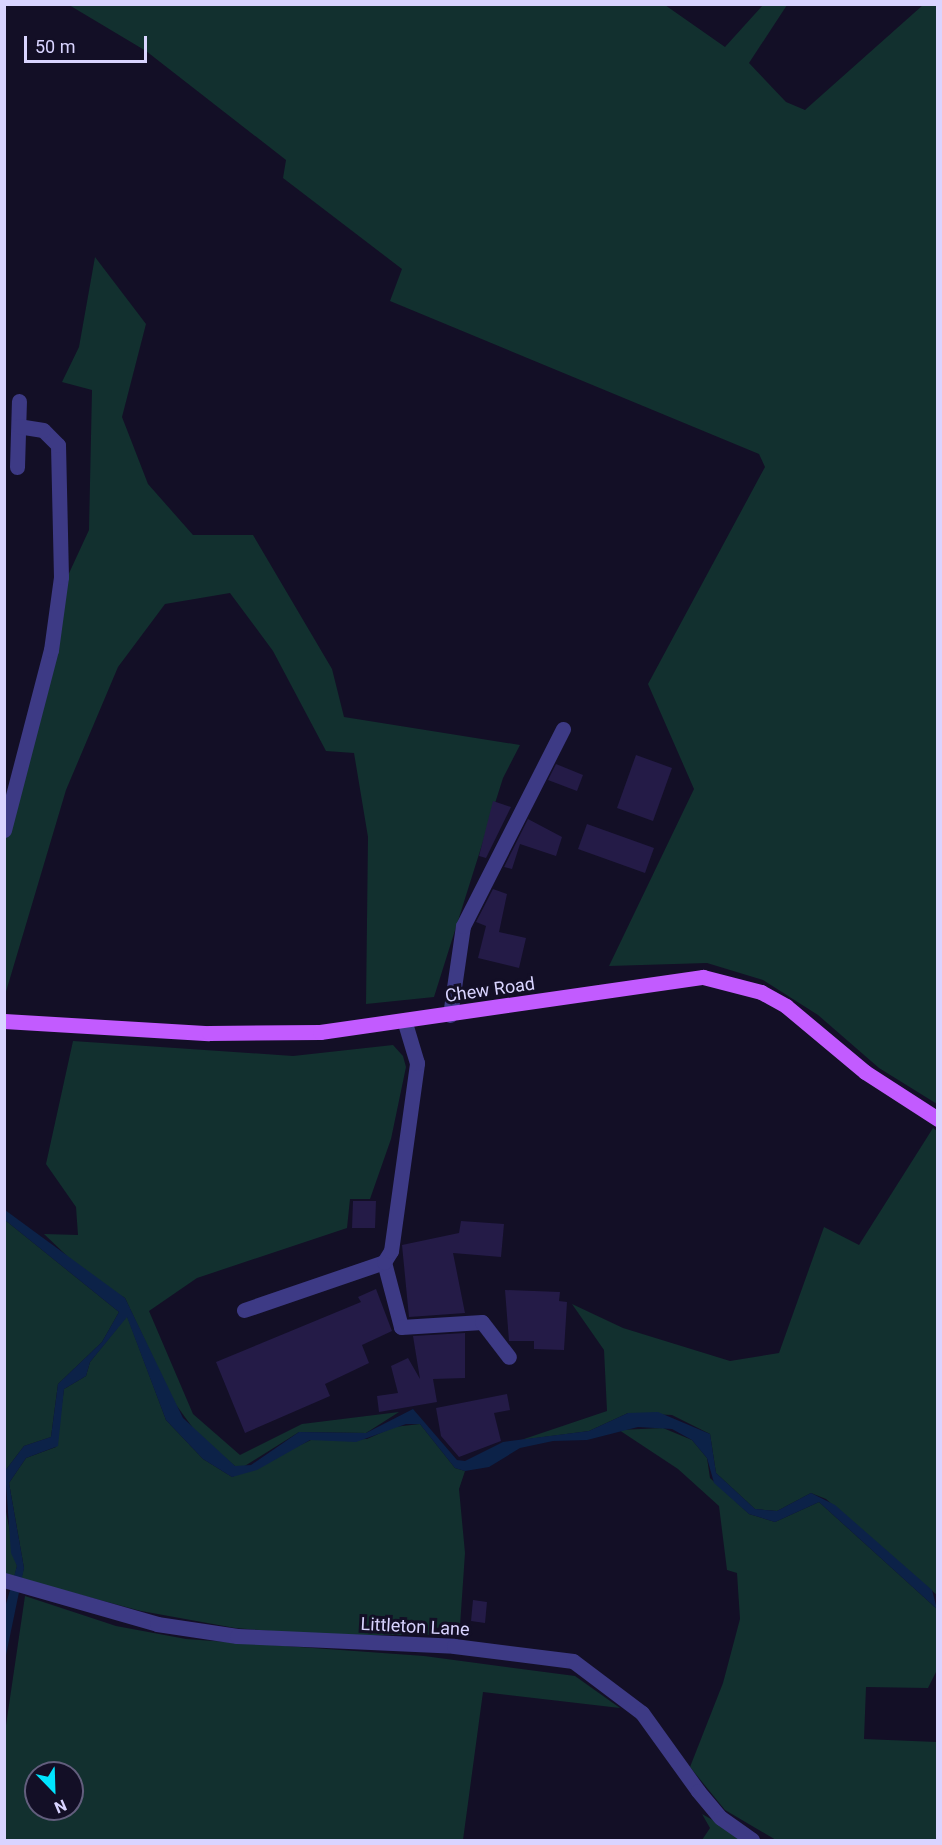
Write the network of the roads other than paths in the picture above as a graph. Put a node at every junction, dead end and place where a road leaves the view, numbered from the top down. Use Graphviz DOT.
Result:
graph roads {
  1 [pos="19,401"];
  2 [pos="19,426"];
  3 [pos="17,467"];
  4 [pos="563,729"];
  5 [pos="4,830"];
  6 [pos="450,1015"];
  7 [pos="4,1020"];
  8 [pos="405,1023"];
  9 [pos="938,1119"];
  10 [pos="384,1262"];
  11 [pos="244,1310"];
  12 [pos="509,1357"];
  13 [pos="4,1580"];
  14 [pos="752,1840"];
  1 -- 2 [label="street"];
  2 -- 3 [label="street"];
  2 -- 5 [label="street"];
  4 -- 6 [label="street"];
  6 -- 8 [label="main road, Chew Road"];
  6 -- 9 [label="main road, Chew Road"];
  7 -- 8 [label="main road, Chew Road"];
  8 -- 10 [label="street"];
  10 -- 11 [label="street"];
  10 -- 12 [label="street"];
  13 -- 14 [label="street, Littleton Lane"];
}
